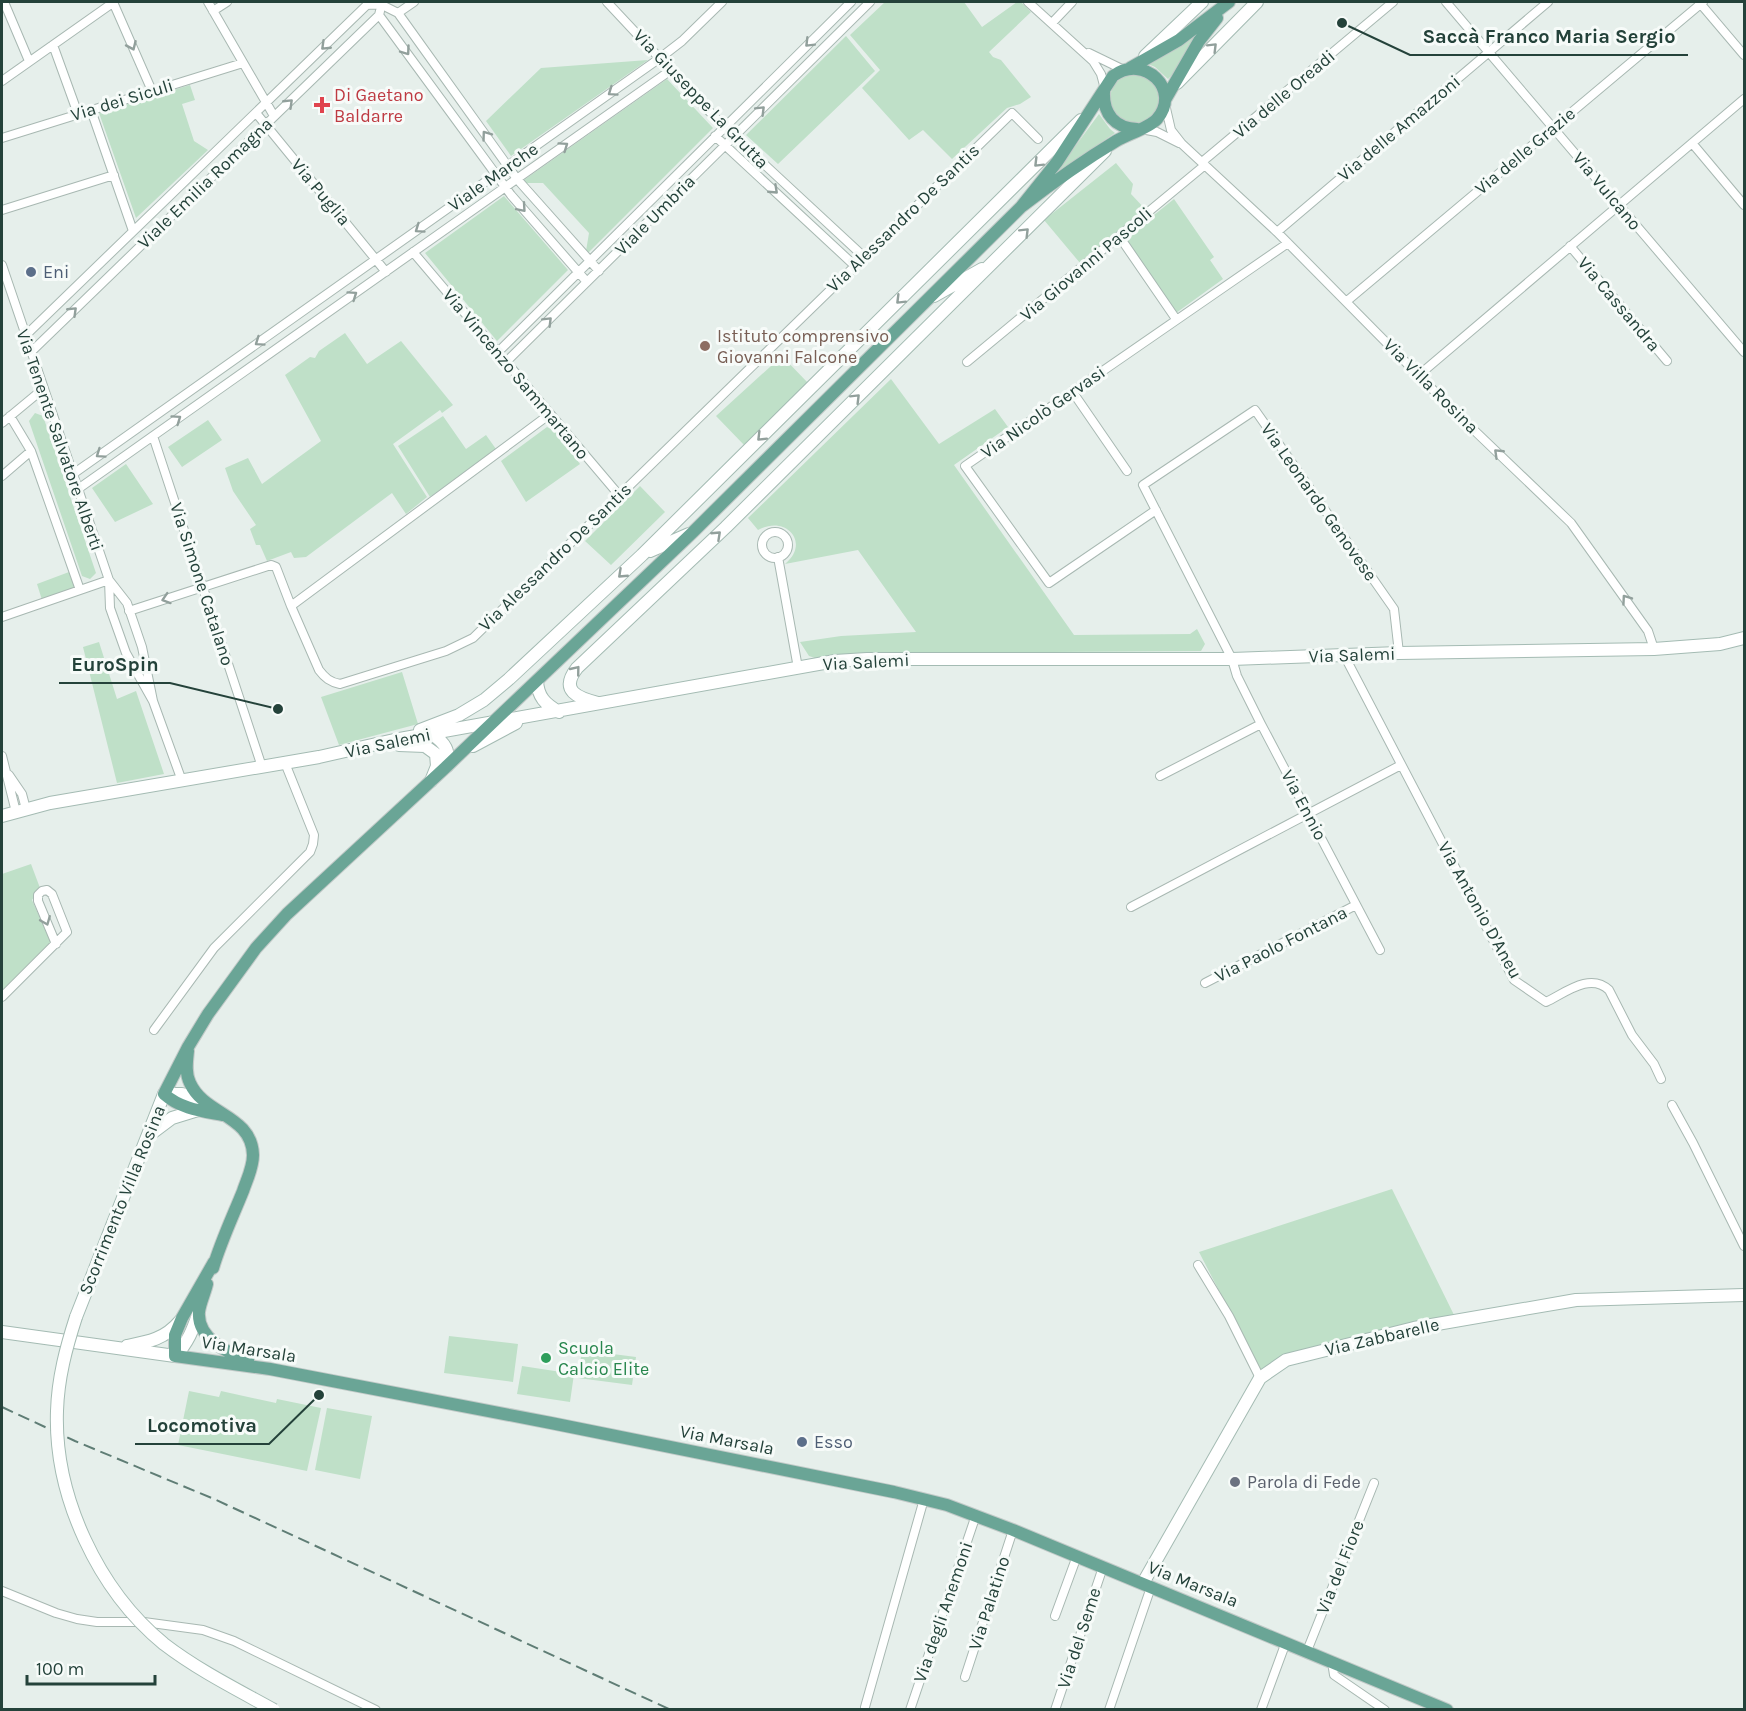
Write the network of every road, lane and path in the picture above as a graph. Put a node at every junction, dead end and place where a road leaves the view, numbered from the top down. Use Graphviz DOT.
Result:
graph roads {
  1 [pos="4,2"];
  2 [pos="113,2"];
  3 [pos="207,2"];
  4 [pos="227,2"];
  5 [pos="414,2"];
  6 [pos="607,2"];
  7 [pos="722,2"];
  8 [pos="851,2"];
  9 [pos="867,2"];
  10 [pos="1028,2"];
  11 [pos="1072,2"];
  12 [pos="1202,2"];
  13 [pos="1230,2"];
  14 [pos="1257,2"];
  15 [pos="1393,2"];
  16 [pos="1446,2"];
  17 [pos="1548,2"];
  18 [pos="1701,2"];
  19 [pos="369,3"];
  20 [pos="380,3"];
  21 [pos="213,11"];
  22 [pos="398,13"];
  23 [pos="379,15"];
  24 [pos="1052,23"];
  25 [pos="53,45"];
  26 [pos="1080,49"];
  27 [pos="1489,52"];
  28 [pos="1744,55"];
  29 [pos="795,57"];
  30 [pos="29,61"];
  31 [pos="243,63"];
  32 [pos="665,64"];
  33 [pos="804,67"];
  34 [pos="1128,68"];
  35 [pos="2,81"];
  36 [pos="1172,88"];
  37 [pos="1105,90"];
  38 [pos="152,91"];
  39 [pos="1744,99"];
  40 [pos="1165,102"];
  41 [pos="266,103"];
  42 [pos="1095,107"];
  43 [pos="91,110"];
  44 [pos="256,113"];
  45 [pos="78,114"];
  46 [pos="274,116"];
  47 [pos="266,125"];
  48 [pos="724,127"];
  49 [pos="1553,128"];
  50 [pos="1139,129"];
  51 [pos="716,136"];
  52 [pos="734,136"];
  53 [pos="2,138"];
  54 [pos="1038,139"];
  55 [pos="1114,142"];
  56 [pos="1692,143"];
  57 [pos="1182,144"];
  58 [pos="725,145"];
  59 [pos="1204,164"];
  60 [pos="508,166"];
  61 [pos="496,174"];
  62 [pos="114,175"];
  63 [pos="517,178"];
  64 [pos="505,187"];
  65 [pos="797,195"];
  66 [pos="789,204"];
  67 [pos="1619,205"];
  68 [pos="1744,205"];
  69 [pos="1021,207"];
  70 [pos="2,210"];
  71 [pos="133,231"];
  72 [pos="1277,232"];
  73 [pos="1119,236"];
  74 [pos="1288,243"];
  75 [pos="1570,246"];
  76 [pos="413,252"];
  77 [pos="863,256"];
  78 [pos="377,259"];
  79 [pos="590,261"];
  80 [pos="996,261"];
  81 [pos="2,265"];
  82 [pos="854,265"];
  83 [pos="599,271"];
  84 [pos="386,272"];
  85 [pos="578,272"];
  86 [pos="587,282"];
  87 [pos="325,295"];
  88 [pos="930,298"];
  89 [pos="1347,301"];
  90 [pos="314,303"];
  91 [pos="334,308"];
  92 [pos="323,316"];
  93 [pos="1176,319"];
  94 [pos="25,336"];
  95 [pos="31,352"];
  96 [pos="498,352"];
  97 [pos="1744,352"];
  98 [pos="507,362"];
  99 [pos="968,362"];
  100 [pos="1667,362"];
  101 [pos="1419,375"];
  102 [pos="211,376"];
  103 [pos="43,389"];
  104 [pos="220,389"];
  105 [pos="1072,392"];
  106 [pos="550,414"];
  107 [pos="10,416"];
  108 [pos="2,423"];
  109 [pos="153,436"];
  110 [pos="31,451"];
  111 [pos="1127,471"];
  112 [pos="73,474"];
  113 [pos="3,475"];
  114 [pos="1143,485"];
  115 [pos="78,489"];
  116 [pos="619,495"];
  117 [pos="1156,510"];
  118 [pos="693,532"];
  119 [pos="642,555"];
  120 [pos="778,557"];
  121 [pos="109,580"];
  122 [pos="203,587"];
  123 [pos="80,590"];
  124 [pos="291,606"];
  125 [pos="129,611"];
  126 [pos="2,617"];
  127 [pos="1744,638"];
  128 [pos="1654,649"];
  129 [pos="1399,653"];
  130 [pos="1344,655"];
  131 [pos="1232,659"];
  132 [pos="798,668"];
  133 [pos="537,681"];
  134 [pos="153,701"];
  135 [pos="602,704"];
  136 [pos="559,712"];
  137 [pos="536,716"];
  138 [pos="492,722"];
  139 [pos="1261,724"];
  140 [pos="432,734"];
  141 [pos="394,740"];
  142 [pos="371,746"];
  143 [pos="2,756"];
  144 [pos="452,761"];
  145 [pos="285,763"];
  146 [pos="1401,765"];
  147 [pos="262,767"];
  148 [pos="1160,776"];
  149 [pos="182,781"];
  150 [pos="431,781"];
  151 [pos="21,810"];
  152 [pos="1308,814"];
  153 [pos="2,816"];
  154 [pos="1356,905"];
  155 [pos="1131,906"];
  156 [pos="56,944"];
  157 [pos="1380,950"];
  158 [pos="1205,983"];
  159 [pos="2,997"];
  160 [pos="153,1030"];
  161 [pos="188,1047"];
  162 [pos="1661,1079"];
  163 [pos="164,1094"];
  164 [pos="200,1105"];
  165 [pos="1672,1105"];
  166 [pos="147,1137"];
  167 [pos="1744,1246"];
  168 [pos="214,1262"];
  169 [pos="1198,1265"];
  170 [pos="1744,1295"];
  171 [pos="199,1312"];
  172 [pos="182,1318"];
  173 [pos="2,1332"];
  174 [pos="117,1347"];
  175 [pos="175,1356"];
  176 [pos="270,1369"];
  177 [pos="1260,1378"];
  178 [pos="1374,1483"];
  179 [pos="924,1499"];
  180 [pos="976,1515"];
  181 [pos="1013,1530"];
  182 [pos="1077,1556"];
  183 [pos="1103,1567"];
  184 [pos="1147,1585"];
  185 [pos="2,1591"];
  186 [pos="1055,1616"];
  187 [pos="1286,1642"];
  188 [pos="1307,1651"];
  189 [pos="1332,1662"];
  190 [pos="965,1677"];
  191 [pos="865,1707"];
  192 [pos="274,1710"];
  193 [pos="376,1710"];
  194 [pos="910,1710"];
  195 [pos="1055,1710"];
  196 [pos="1108,1710"];
  197 [pos="1261,1710"];
  198 [pos="1385,1710"];
  199 [pos="1447,1710"];
  1 -- 30 [label="street"];
  2 -- 25 [label="street"];
  2 -- 38 [label="street, one-way"];
  3 -- 21 [label="street"];
  4 -- 21 [label="street"];
  5 -- 22 [label="street"];
  6 -- 32 [label="street, Via Giuseppe La Grutta"];
  7 -- 32 [label="street"];
  8 -- 29 [label="street, Viale Umbria, one-way"];
  9 -- 33 [label="street, Viale Umbria"];
  10 -- 24 [label="street"];
  11 -- 24 [label="street"];
  12 -- 34 [label="street"];
  13 -- 34 [label="main road"];
  13 -- 36 [label="main road"];
  36 -- 14 [label="street, one-way"];
  15 -- 59 [label="street, Via delle Oreadi"];
  16 -- 27 [label="street, Via Vulcano"];
  17 -- 27 [label="street, Via delle Amazzoni"];
  18 -- 28 [label="street"];
  18 -- 49 [label="street, Via delle Grazie"];
  19 -- 20 [label="street"];
  19 -- 41 [label="street, Viale Emilia Romagna, one-way"];
  20 -- 22 [label="street"];
  20 -- 23 [label="street"];
  21 -- 31 [label="street"];
  60 -- 22 [label="street, one-way"];
  46 -- 23 [label="street, Viale Emilia Romagna, one-way"];
  23 -- 61 [label="street, one-way"];
  24 -- 26 [label="street"];
  25 -- 30 [label="street"];
  25 -- 45 [label="street"];
  26 -- 34 [label="street"];
  26 -- 37 [label="street"];
  27 -- 49 [label="street, Via Vulcano"];
  27 -- 72 [label="street, Via delle Amazzoni"];
  29 -- 33 [label="street"];
  29 -- 48 [label="street, Viale Umbria"];
  30 -- 35 [label="street"];
  31 -- 38 [label="street, Via dei Siculi"];
  31 -- 41 [label="street"];
  32 -- 48 [label="street, Via Giuseppe La Grutta"];
  32 -- 60 [label="street, Viale Marche, one-way"];
  63 -- 32 [label="street, Viale Marche, one-way"];
  52 -- 33 [label="street, Viale Umbria, one-way"];
  34 -- 37 [label="main road"];
  34 -- 40 [label="main road"];
  36 -- 40 [label="main road"];
  37 -- 42 [label="main road"];
  37 -- 50 [label="main road"];
  38 -- 43 [label="street, Via dei Siculi"];
  39 -- 56 [label="street"];
  40 -- 50 [label="main road"];
  40 -- 57 [label="street, Via Villa Rosina"];
  41 -- 44 [label="street, Viale Emilia Romagna"];
  41 -- 46 [label="street"];
  42 -- 69 [label="main road"];
  42 -- 119 [label="street, one-way"];
  43 -- 45 [label="street, Via dei Siculi"];
  43 -- 62 [label="street"];
  44 -- 47 [label="street, Via Puglia"];
  44 -- 71 [label="street, Viale Emilia Romagna"];
  45 -- 53 [label="street, Via dei Siculi"];
  46 -- 47 [label="street, Viale Emilia Romagna"];
  47 -- 78 [label="street, Via Puglia"];
  95 -- 47 [label="street, Viale Emilia Romagna, one-way"];
  48 -- 51 [label="street, Viale Umbria"];
  48 -- 52 [label="street, Via Giuseppe La Grutta"];
  49 -- 67 [label="street, Via Vulcano"];
  49 -- 89 [label="street, Via delle Grazie"];
  50 -- 55 [label="main road"];
  50 -- 57 [label="street, Via Villa Rosina"];
  51 -- 58 [label="street, Via Giuseppe La Grutta"];
  51 -- 79 [label="street, Viale Umbria"];
  52 -- 58 [label="street, Viale Umbria"];
  52 -- 65 [label="street, Via Giuseppe La Grutta"];
  54 -- 77 [label="street, Via Alessandro De Santis"];
  55 -- 69 [label="main road"];
  80 -- 55 [label="street, one-way"];
  56 -- 67 [label="street"];
  56 -- 68 [label="street"];
  57 -- 59 [label="street, Via Villa Rosina"];
  58 -- 66 [label="street, Via Giuseppe La Grutta, one-way"];
  58 -- 83 [label="street, Viale Umbria"];
  59 -- 72 [label="street, Via Villa Rosina"];
  59 -- 73 [label="street, Via Giovanni Pascoli"];
  60 -- 61 [label="street, Viale Marche"];
  60 -- 63 [label="street"];
  61 -- 64 [label="street"];
  61 -- 78 [label="street, Viale Marche, one-way"];
  62 -- 70 [label="street"];
  62 -- 71 [label="street"];
  63 -- 64 [label="street, Viale Marche"];
  63 -- 79 [label="street"];
  64 -- 76 [label="street, Viale Marche"];
  64 -- 85 [label="street, one-way"];
  65 -- 66 [label="street"];
  65 -- 77 [label="street, Via Giuseppe La Grutta"];
  66 -- 82 [label="street, Via Giuseppe La Grutta"];
  67 -- 75 [label="street"];
  67 -- 97 [label="street, Via Vulcano"];
  69 -- 88 [label="main road, Scorrimento Villa Rosina"];
  71 -- 94 [label="street, Viale Emilia Romagna"];
  72 -- 74 [label="street, Via Villa Rosina"];
  73 -- 93 [label="street"];
  73 -- 99 [label="street, Via Giovanni Pascoli"];
  74 -- 89 [label="street, Via Villa Rosina"];
  74 -- 93 [label="street, Via Nicolò Gervasi"];
  75 -- 100 [label="street, Via Cassandra"];
  75 -- 101 [label="street"];
  76 -- 84 [label="street, Viale Marche"];
  76 -- 96 [label="street, Via Vincenzo Sammartano"];
  77 -- 82 [label="street, Via Alessandro De Santis"];
  78 -- 84 [label="street, Via Puglia"];
  78 -- 87 [label="street, Viale Marche"];
  79 -- 83 [label="street"];
  79 -- 85 [label="street, Viale Umbria"];
  80 -- 88 [label="street"];
  135 -- 80 [label="street, one-way"];
  81 -- 94 [label="street, Via Tenente Salvatore Alberti"];
  82 -- 116 [label="street, Via Alessandro De Santis"];
  83 -- 86 [label="street, Viale Umbria"];
  91 -- 84 [label="street, Viale Marche, one-way"];
  85 -- 86 [label="street"];
  85 -- 96 [label="street, Viale Umbria"];
  98 -- 86 [label="street, Viale Umbria, one-way"];
  87 -- 90 [label="street, Viale Marche"];
  87 -- 91 [label="street"];
  88 -- 118 [label="main road, Scorrimento Villa Rosina"];
  89 -- 101 [label="street, Via Villa Rosina"];
  90 -- 92 [label="street"];
  90 -- 102 [label="street, Viale Marche, one-way"];
  91 -- 92 [label="street, Viale Marche"];
  92 -- 104 [label="street, Viale Marche"];
  93 -- 105 [label="street, Via Nicolò Gervasi"];
  94 -- 95 [label="street, Via Tenente Salvatore Alberti"];
  95 -- 103 [label="street, Via Tenente Salvatore Alberti"];
  96 -- 98 [label="street, Via Vincenzo Sammartano"];
  98 -- 106 [label="street, Via Vincenzo Sammartano"];
  128 -- 101 [label="street, Via Villa Rosina, one-way"];
  102 -- 104 [label="street"];
  102 -- 112 [label="street, Viale Marche, one-way"];
  103 -- 107 [label="street"];
  103 -- 112 [label="street, Via Tenente Salvatore Alberti"];
  109 -- 104 [label="street, Viale Marche, one-way"];
  105 -- 111 [label="street"];
  105 -- 117 [label="street, Via Nicolò Gervasi"];
  106 -- 116 [label="street, Via Vincenzo Sammartano"];
  106 -- 124 [label="street"];
  107 -- 108 [label="street"];
  107 -- 110 [label="street, Via Tenente Salvatore Alberti"];
  109 -- 115 [label="street, Viale Marche"];
  109 -- 122 [label="street, Via Simone Catalano"];
  110 -- 113 [label="street"];
  110 -- 123 [label="street, Via Tenente Salvatore Alberti"];
  112 -- 115 [label="street, Via Tenente Salvatore Alberti"];
  114 -- 117 [label="street, Via Ennio"];
  114 -- 129 [label="street, Via Leonardo Genovese"];
  115 -- 121 [label="street, Via Tenente Salvatore Alberti"];
  116 -- 124 [label="street, Via Alessandro De Santis"];
  117 -- 131 [label="street, Via Ennio"];
  118 -- 119 [label="street"];
  118 -- 133 [label="main road, Scorrimento Villa Rosina"];
  119 -- 141 [label="street, one-way"];
  120 -- 132 [label="street"];
  121 -- 123 [label="street"];
  121 -- 125 [label="street, Via Tenente Salvatore Alberti"];
  121 -- 134 [label="street, Via Tenente Salvatore Alberti"];
  122 -- 124 [label="street"];
  122 -- 125 [label="street, one-way"];
  122 -- 147 [label="street, Via Simone Catalano"];
  123 -- 126 [label="street"];
  125 -- 134 [label="street, Via Tenente Salvatore Alberti"];
  127 -- 128 [label="street, Via Salemi"];
  128 -- 129 [label="street, Via Salemi"];
  129 -- 130 [label="street, Via Salemi"];
  130 -- 131 [label="street, Via Salemi"];
  130 -- 146 [label="street, Via Antonio D'Aneu"];
  131 -- 132 [label="street, Via Salemi"];
  131 -- 139 [label="street, Via Ennio"];
  132 -- 135 [label="street, Via Salemi"];
  133 -- 136 [label="street"];
  133 -- 138 [label="main road, Scorrimento Villa Rosina"];
  134 -- 149 [label="street, Via Tenente Salvatore Alberti"];
  135 -- 136 [label="street, Via Salemi"];
  136 -- 137 [label="street, Via Salemi"];
  137 -- 138 [label="street, Via Salemi"];
  137 -- 144 [label="street"];
  138 -- 140 [label="street, Via Salemi"];
  138 -- 144 [label="main road, Scorrimento Villa Rosina"];
  139 -- 148 [label="street"];
  139 -- 152 [label="street, Via Ennio"];
  140 -- 141 [label="street, Via Salemi"];
  140 -- 144 [label="street"];
  141 -- 142 [label="street, Via Salemi"];
  142 -- 145 [label="street, Via Salemi"];
  142 -- 150 [label="street"];
  143 -- 151 [label="street"];
  144 -- 150 [label="main road, Scorrimento Villa Rosina"];
  145 -- 147 [label="street, Via Salemi"];
  145 -- 160 [label="street"];
  146 -- 152 [label="street"];
  146 -- 162 [label="street, Via Antonio D'Aneu"];
  147 -- 149 [label="street, Via Salemi"];
  149 -- 151 [label="street, Via Salemi"];
  150 -- 161 [label="main road, Scorrimento Villa Rosina"];
  151 -- 153 [label="street, Via Salemi"];
  152 -- 154 [label="street, Via Ennio"];
  152 -- 155 [label="street"];
  154 -- 157 [label="street, Via Ennio"];
  154 -- 158 [label="street, Via Paolo Fontana"];
  156 -- 156 [label="street, one-way"];
  156 -- 159 [label="street"];
  161 -- 163 [label="main road, Scorrimento Villa Rosina"];
  161 -- 164 [label="main road"];
  163 -- 164 [label="main road"];
  163 -- 166 [label="street, Scorrimento Villa Rosina"];
  164 -- 166 [label="street"];
  164 -- 168 [label="main road"];
  165 -- 167 [label="street"];
  166 -- 192 [label="street, Scorrimento Villa Rosina, bridge"];
  168 -- 171 [label="main road"];
  168 -- 172 [label="main road"];
  169 -- 177 [label="street"];
  170 -- 177 [label="street, Via Zabbarelle"];
  171 -- 175 [label="street"];
  171 -- 176 [label="main road"];
  172 -- 174 [label="street"];
  172 -- 175 [label="main road"];
  173 -- 174 [label="street, Via Marsala"];
  174 -- 175 [label="street, Via Marsala"];
  175 -- 176 [label="main road, Via Marsala"];
  176 -- 179 [label="main road, Via Marsala"];
  177 -- 184 [label="street, Via Zabbarelle"];
  178 -- 188 [label="street, Via del Fiore"];
  179 -- 180 [label="main road, Via Marsala"];
  179 -- 191 [label="street"];
  180 -- 181 [label="main road, Via Marsala"];
  180 -- 194 [label="street, Via degli Anemoni"];
  181 -- 182 [label="main road, Via Marsala"];
  181 -- 190 [label="street, Via Palatino"];
  182 -- 183 [label="main road, Via Marsala"];
  182 -- 186 [label="street"];
  183 -- 184 [label="main road, Via Marsala"];
  183 -- 195 [label="street, Via del Seme"];
  184 -- 187 [label="main road, Via Marsala"];
  184 -- 196 [label="street"];
  185 -- 193 [label="street"];
  187 -- 188 [label="main road, Via Marsala"];
  187 -- 197 [label="street"];
  188 -- 189 [label="main road, Via Marsala"];
  189 -- 198 [label="street"];
  189 -- 199 [label="main road, Via Marsala"];
}
